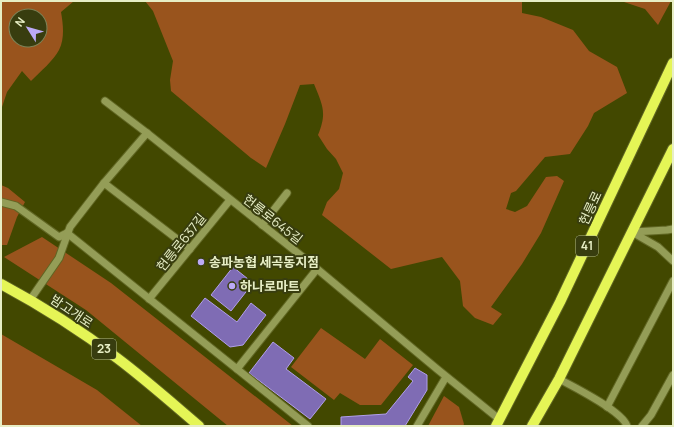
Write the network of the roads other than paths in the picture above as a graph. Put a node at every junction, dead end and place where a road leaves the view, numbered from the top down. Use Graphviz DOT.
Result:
graph roads {
  1 [pos="673,63"];
  2 [pos="105,101"];
  3 [pos="147,133"];
  4 [pos="673,149"];
  5 [pos="104,183"];
  6 [pos="287,193"];
  7 [pos="230,200"];
  8 [pos="1,202"];
  9 [pos="262,225"];
  10 [pos="673,229"];
  11 [pos="632,232"];
  12 [pos="67,233"];
  13 [pos="190,249"];
  14 [pos="673,261"];
  15 [pos="317,269"];
  16 [pos="673,281"];
  17 [pos="1,284"];
  18 [pos="149,299"];
  19 [pos="30,300"];
  20 [pos="237,369"];
  21 [pos="673,375"];
  22 [pos="446,376"];
  23 [pos="559,379"];
  24 [pos="606,407"];
  25 [pos="497,423"];
  26 [pos="199,426"];
  27 [pos="308,426"];
  28 [pos="417,426"];
  29 [pos="532,426"];
  30 [pos="627,426"];
  31 [pos="642,426"];
  1 -- 25 [label="main road, 헌릉로 / 41"];
  2 -- 3 [label="street, 헌릉로645길"];
  3 -- 5 [label="street"];
  3 -- 7 [label="street, 헌릉로645길"];
  4 -- 11 [label="main road"];
  5 -- 12 [label="street"];
  5 -- 13 [label="street"];
  6 -- 9 [label="street"];
  7 -- 9 [label="street, 헌릉로645길"];
  7 -- 13 [label="street, 헌릉로637길"];
  8 -- 12 [label="street"];
  9 -- 15 [label="street, 헌릉로645길"];
  10 -- 11 [label="street"];
  11 -- 14 [label="street"];
  11 -- 23 [label="main road"];
  12 -- 18 [label="street"];
  12 -- 19 [label="street"];
  13 -- 18 [label="street, 헌릉로637길"];
  15 -- 20 [label="street"];
  15 -- 22 [label="street, 헌릉로645길"];
  16 -- 24 [label="street"];
  17 -- 19 [label="main road, 밤고개로 / 23"];
  18 -- 20 [label="street"];
  19 -- 26 [label="main road, 밤고개로 / 23"];
  20 -- 27 [label="street"];
  21 -- 31 [label="street"];
  22 -- 25 [label="street, 헌릉로645길"];
  22 -- 28 [label="street"];
  23 -- 24 [label="street"];
  23 -- 29 [label="main road"];
  24 -- 30 [label="street"];
}
